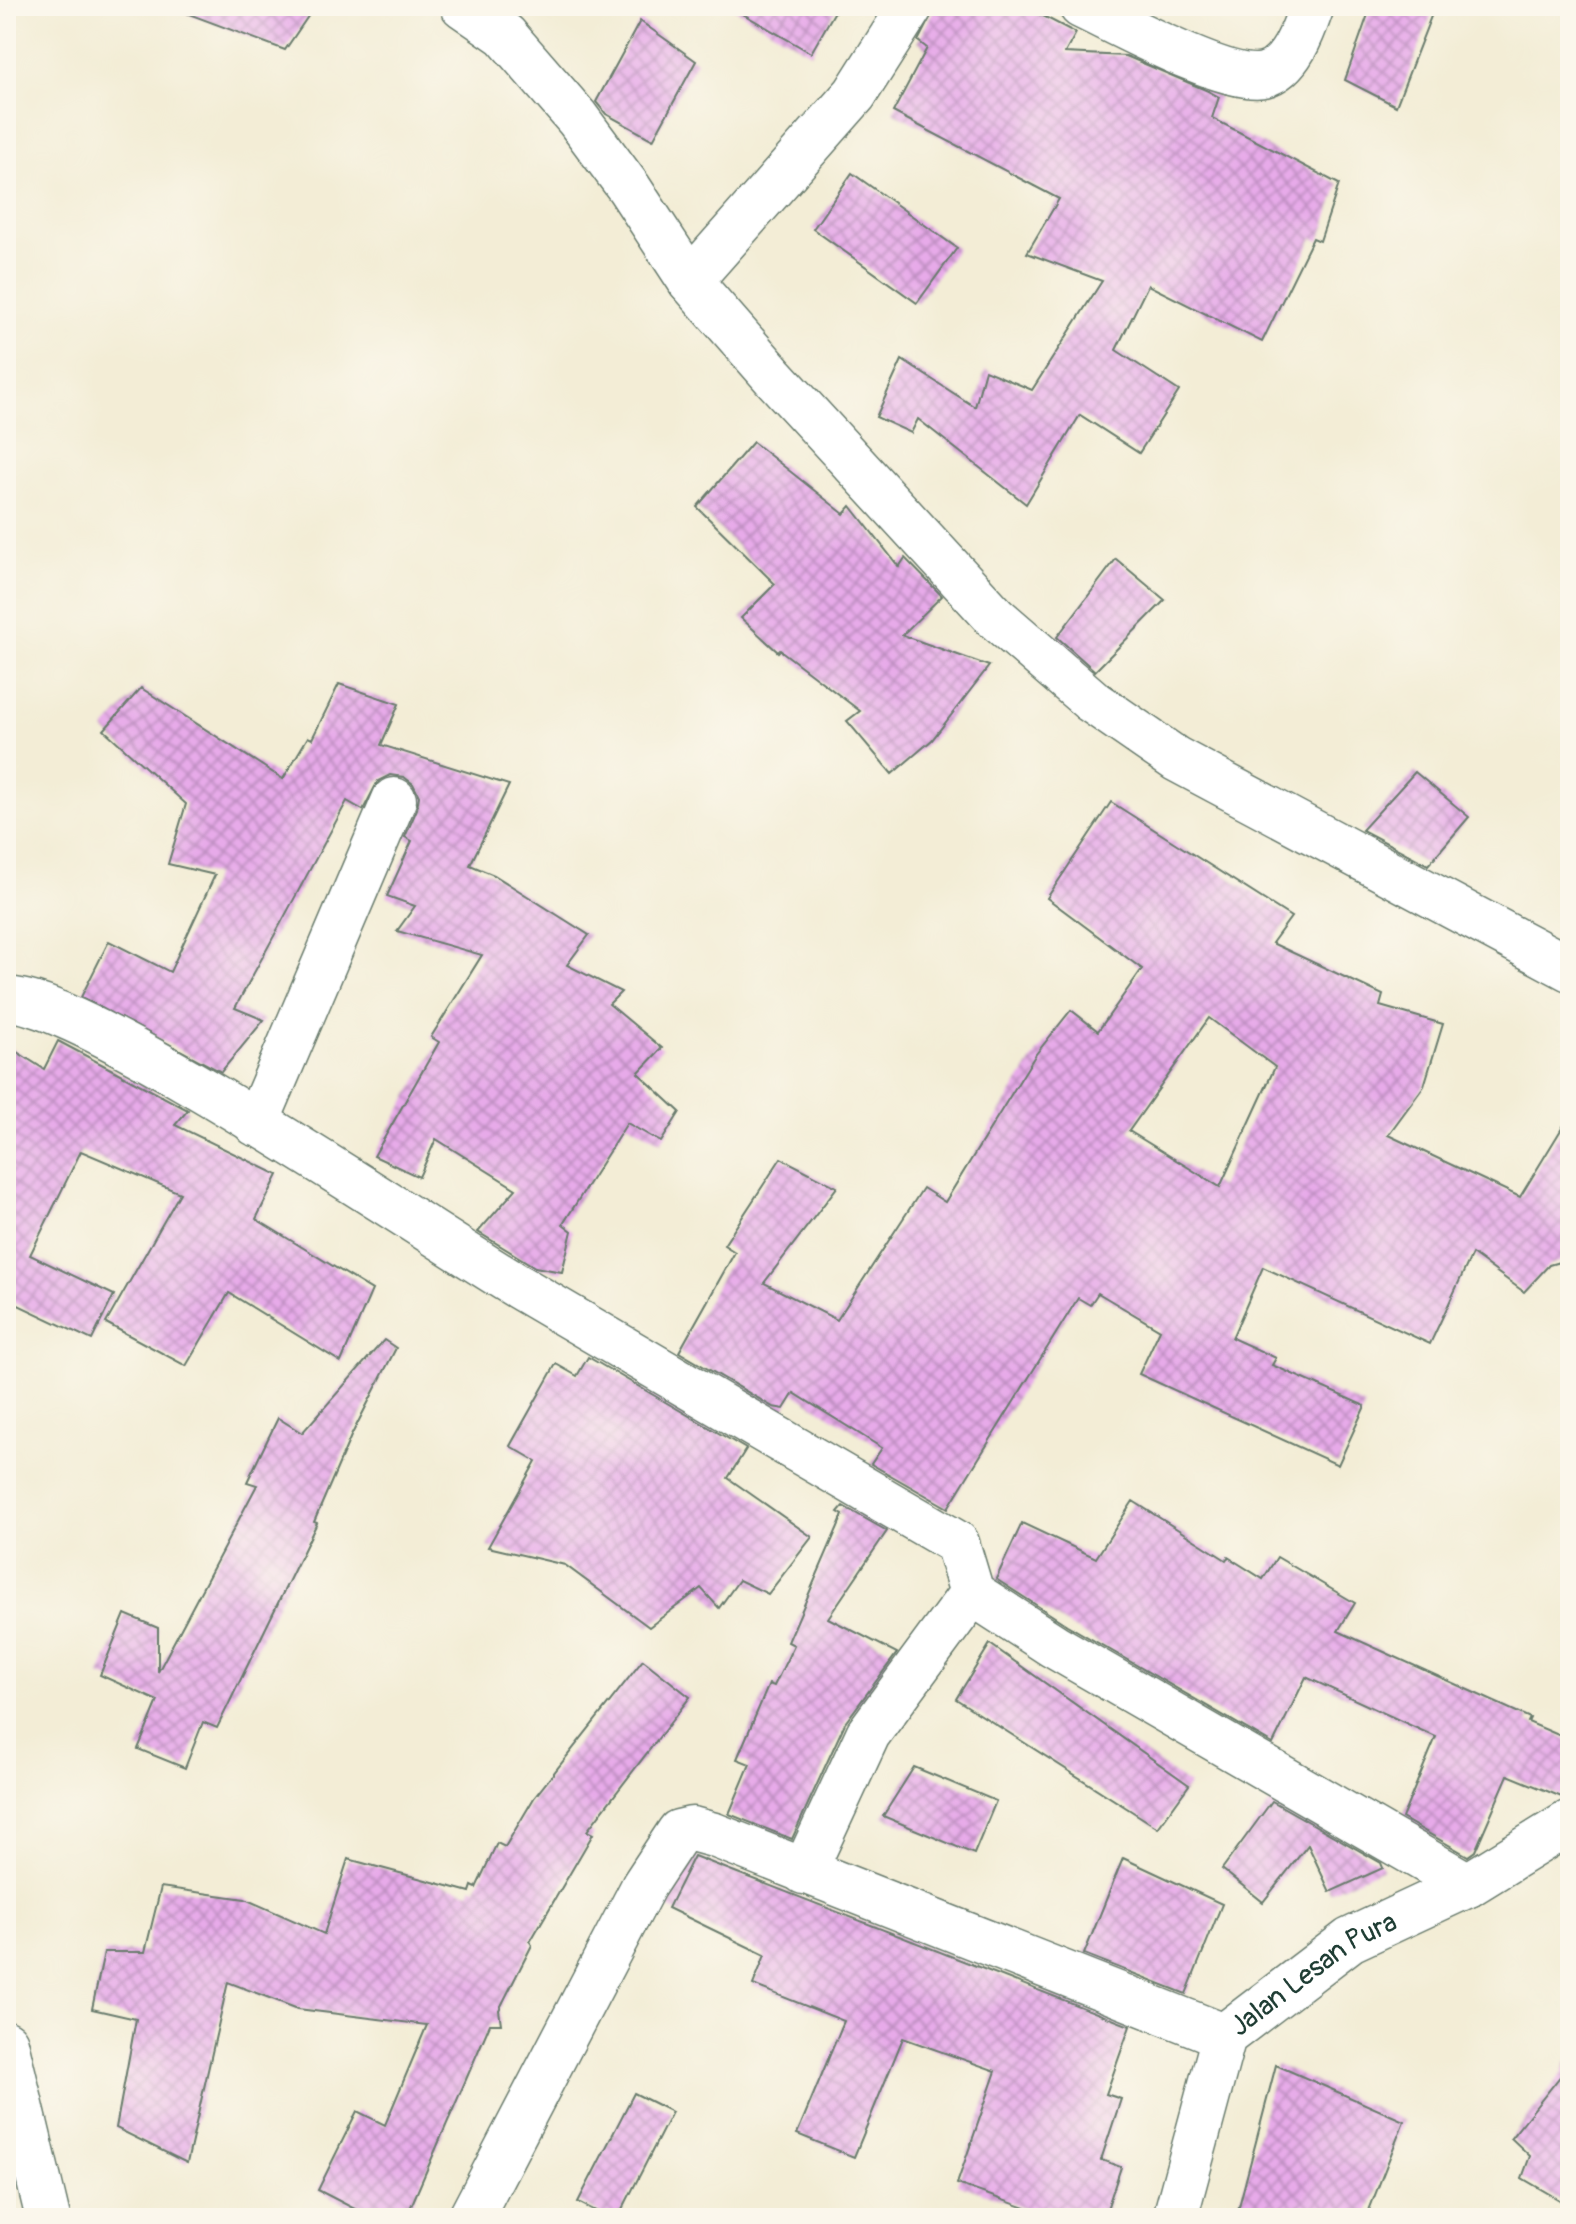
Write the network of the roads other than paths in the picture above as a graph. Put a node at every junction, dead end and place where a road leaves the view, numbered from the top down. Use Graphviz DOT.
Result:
graph roads {
  1 [pos="463,6"];
  2 [pos="911,6"];
  3 [pos="1081,6"];
  4 [pos="1312,6"];
  5 [pos="690,281"];
  6 [pos="394,800"];
  7 [pos="1570,969"];
  8 [pos="6,1000"];
  9 [pos="256,1124"];
  10 [pos="972,1593"];
  11 [pos="1570,1822"];
  12 [pos="804,1872"];
  13 [pos="1468,1885"];
  14 [pos="1224,2036"];
  15 [pos="6,2043"];
  16 [pos="471,2217"];
  17 [pos="48,2218"];
  18 [pos="1175,2218"];
  1 -- 5 [label="street"];
  2 -- 5 [label="street"];
  3 -- 4 [label="street"];
  5 -- 7 [label="street"];
  6 -- 9 [label="street"];
  8 -- 9 [label="street"];
  9 -- 10 [label="street"];
  10 -- 12 [label="street"];
  10 -- 13 [label="street"];
  11 -- 13 [label="street, Jalan Lesan Pura"];
  12 -- 14 [label="street"];
  12 -- 16 [label="street"];
  13 -- 14 [label="street, Jalan Lesan Pura"];
  14 -- 18 [label="street, Jalan Lesan Pura"];
  15 -- 17 [label="street"];
}
